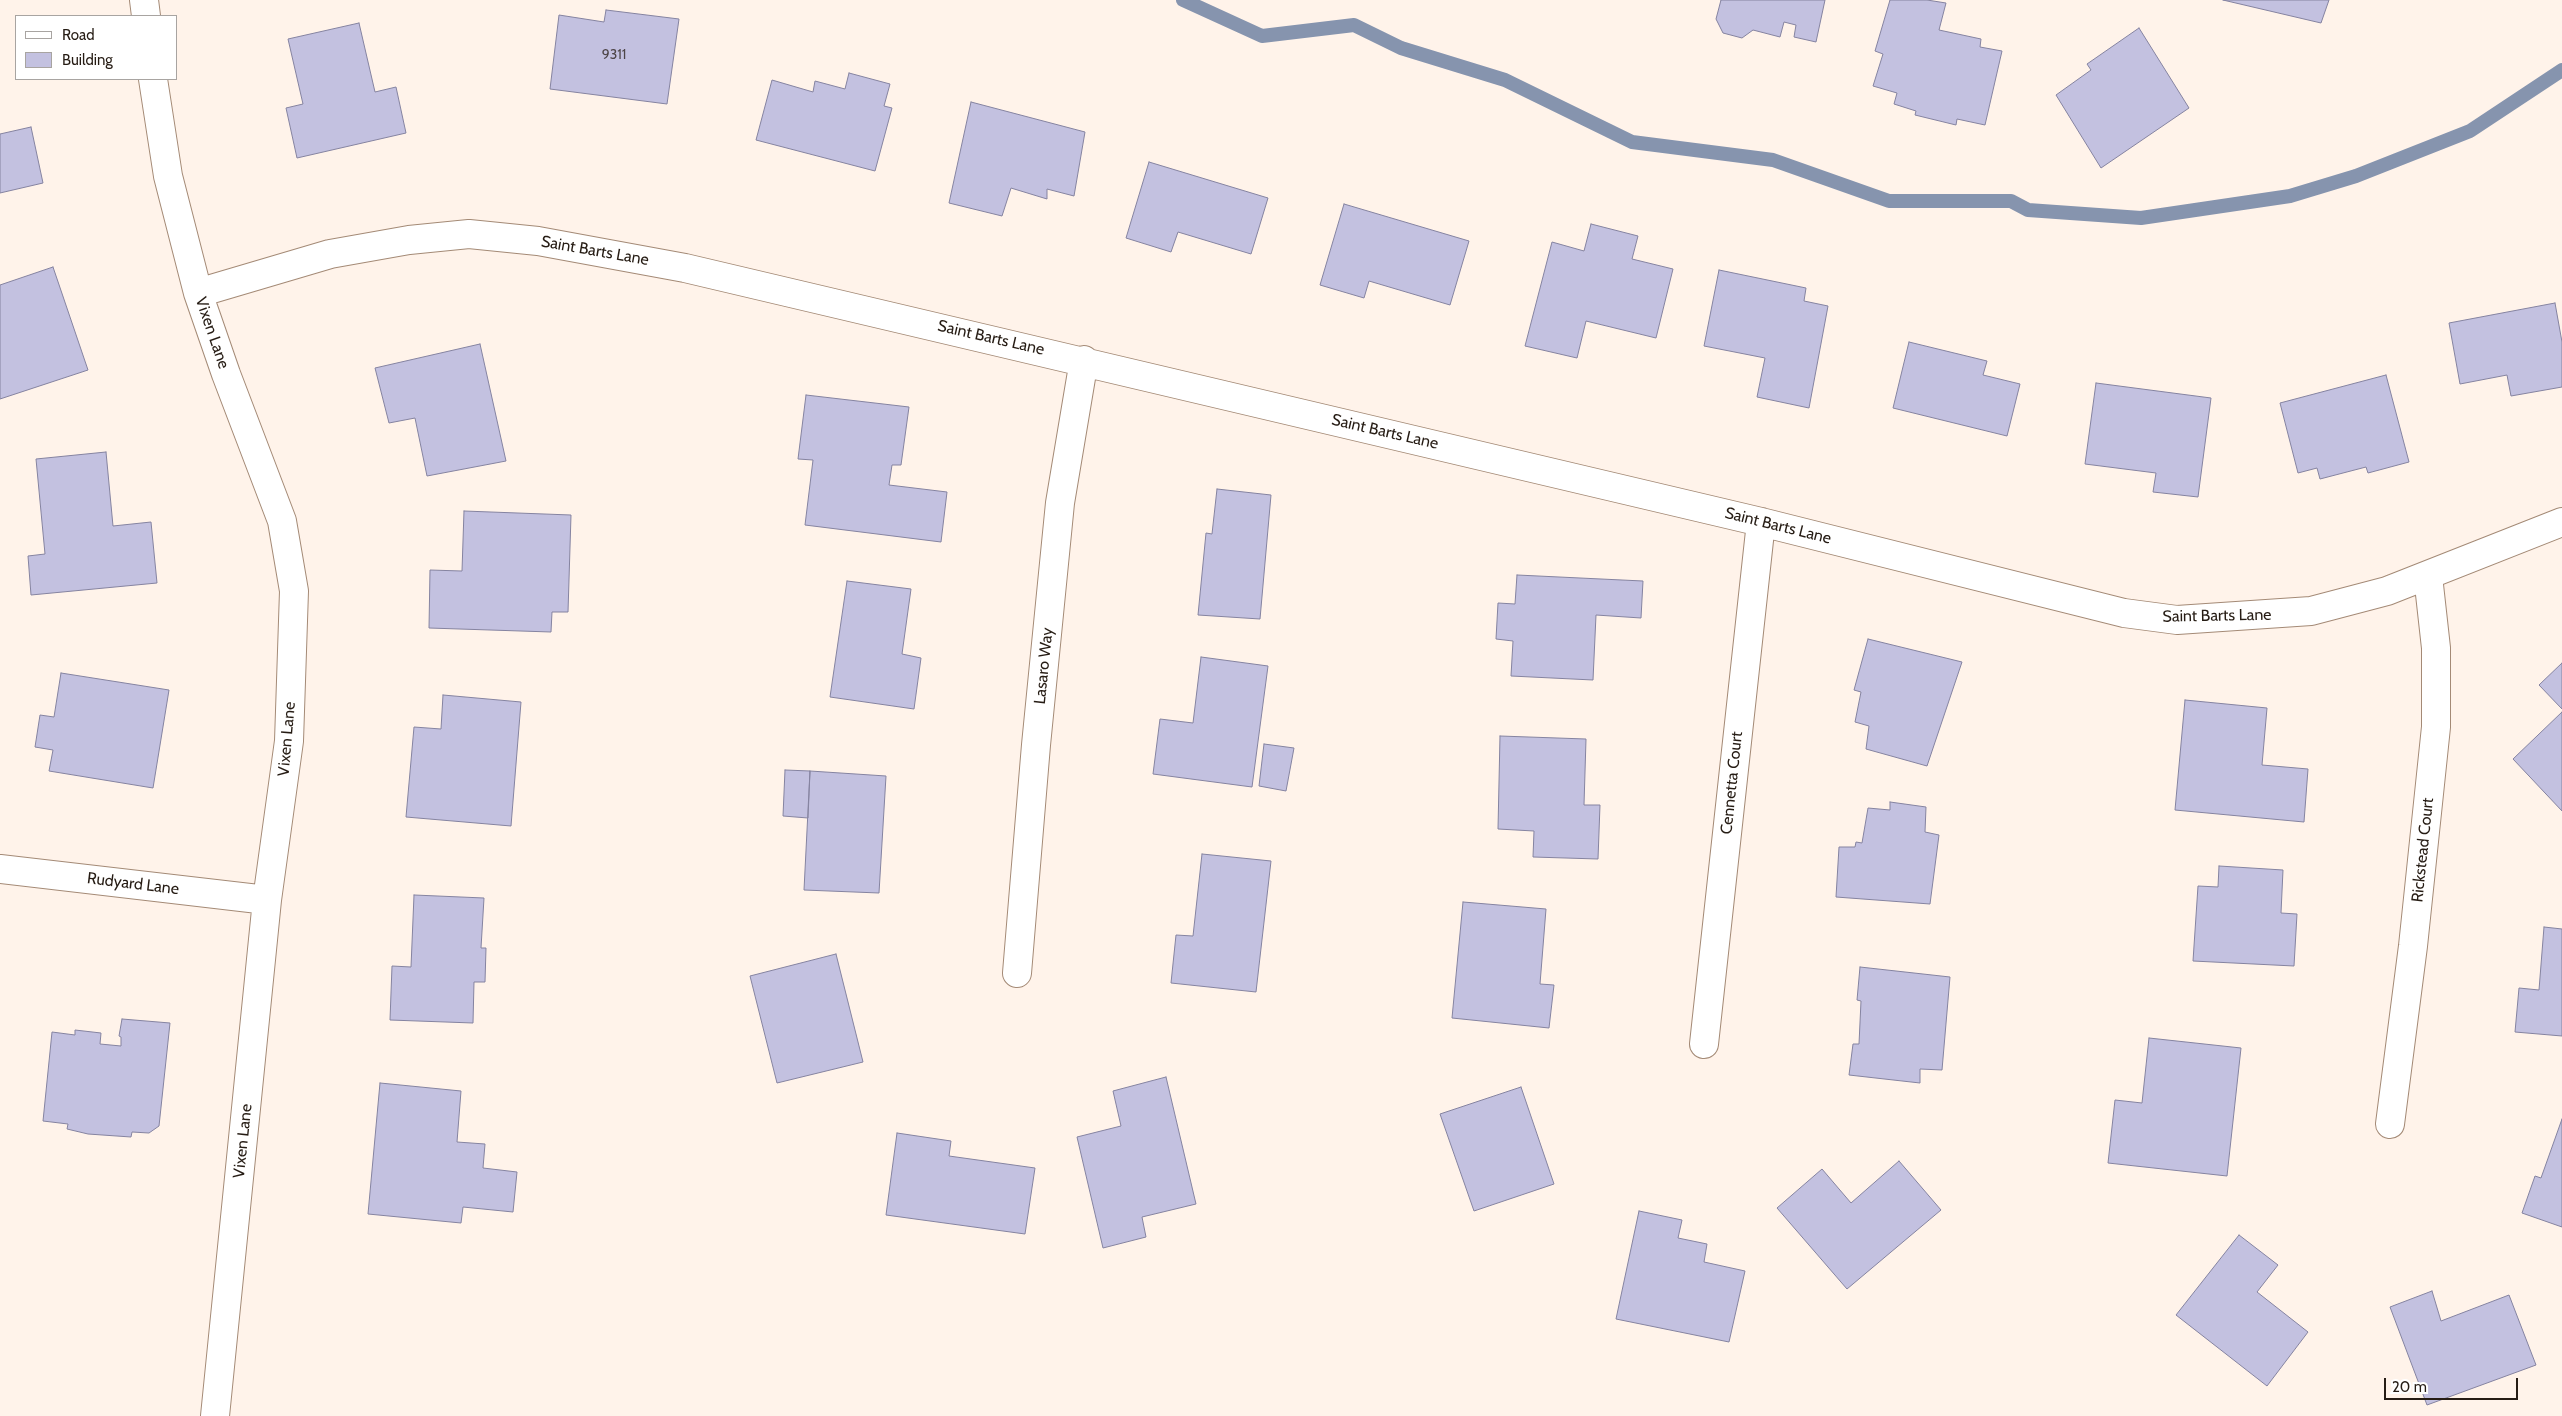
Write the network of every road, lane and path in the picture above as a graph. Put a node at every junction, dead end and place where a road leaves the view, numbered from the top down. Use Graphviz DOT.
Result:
graph roads {
  1 [pos="144,0"];
  2 [pos="146,15"];
  3 [pos="153,80"];
  4 [pos="198,293"];
  5 [pos="1084,360"];
  6 [pos="1761,522"];
  7 [pos="2562,522"];
  8 [pos="2428,576"];
  9 [pos="0,868"];
  10 [pos="267,900"];
  11 [pos="1017,973"];
  12 [pos="1704,1044"];
  13 [pos="2390,1124"];
  14 [pos="215,1416"];
  1 -- 2 [label="street"];
  3 -- 4 [label="street, Vixen Lane"];
  4 -- 5 [label="street, Saint Barts Lane"];
  4 -- 10 [label="street, Vixen Lane"];
  5 -- 6 [label="street, Saint Barts Lane"];
  5 -- 11 [label="street, Lasaro Way"];
  6 -- 8 [label="street, Saint Barts Lane"];
  6 -- 12 [label="street, Cennetta Court"];
  7 -- 8 [label="street, Saint Barts Lane"];
  8 -- 13 [label="street, Rickstead Court"];
  9 -- 10 [label="street, Rudyard Lane"];
  10 -- 14 [label="street, Vixen Lane"];
}
